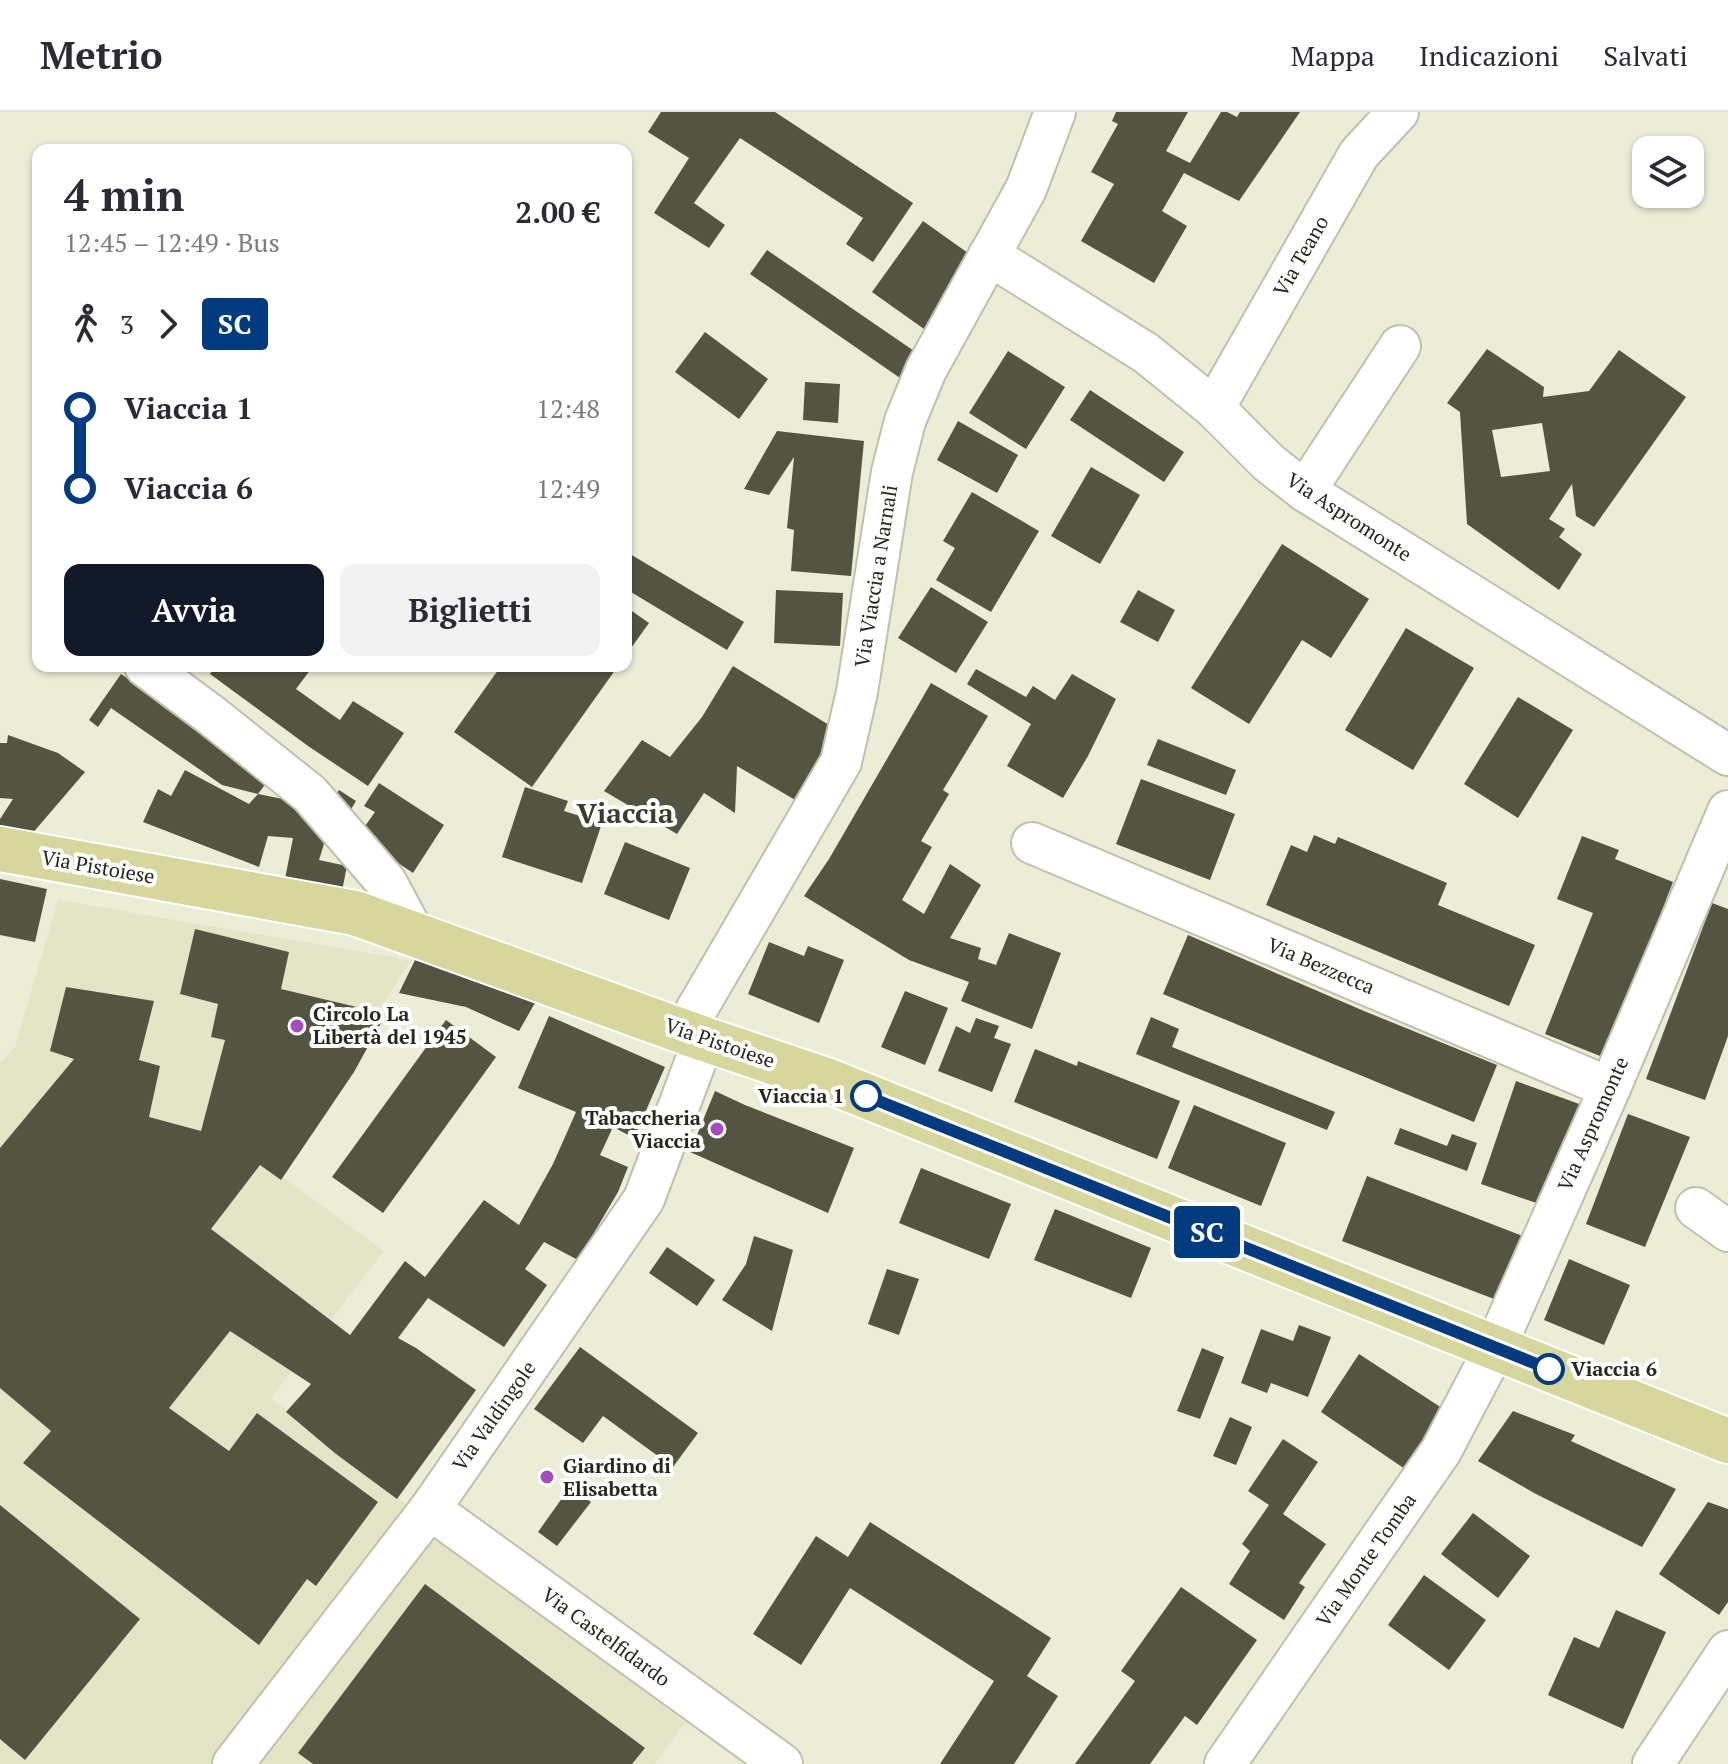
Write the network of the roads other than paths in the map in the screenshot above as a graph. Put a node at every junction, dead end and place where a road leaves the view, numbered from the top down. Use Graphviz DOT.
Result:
graph roads {
  1 [pos="1055,112"];
  2 [pos="1398,112"];
  3 [pos="989,255"];
  4 [pos="1400,346"];
  5 [pos="1214,408"];
  6 [pos="1305,491"];
  7 [pos="153,672"];
  8 [pos="1728,755"];
  9 [pos="1728,811"];
  10 [pos="1032,843"];
  11 [pos="0,849"];
  12 [pos="414,934"];
  13 [pos="694,1035"];
  14 [pos="1610,1088"];
  15 [pos="1495,1348"];
  16 [pos="1728,1441"];
  17 [pos="430,1509"];
  18 [pos="1728,1651"];
  19 [pos="233,1764"];
  20 [pos="782,1764"];
  21 [pos="1225,1764"];
  22 [pos="1653,1764"];
  1 -- 3 [label="street, Via Viaccia a Narnali"];
  2 -- 5 [label="street, Via Teano"];
  3 -- 5 [label="street, Via Aspromonte"];
  3 -- 13 [label="street, Via Viaccia a Narnali"];
  4 -- 6 [label="street"];
  5 -- 6 [label="street, Via Aspromonte"];
  6 -- 8 [label="street, Via Aspromonte"];
  7 -- 12 [label="street"];
  9 -- 14 [label="street, Via Aspromonte"];
  10 -- 14 [label="street, Via Bezzecca"];
  11 -- 12 [label="main road, Via Pistoiese"];
  12 -- 13 [label="main road, Via Pistoiese"];
  13 -- 15 [label="main road, Via Pistoiese"];
  13 -- 17 [label="street, Via Valdingole"];
  14 -- 15 [label="street, Via Aspromonte"];
  15 -- 16 [label="main road, Via Pistoiese"];
  15 -- 21 [label="street, Via Monte Tomba"];
  17 -- 19 [label="street, Via Valdingole"];
  17 -- 20 [label="street, Via Castelfidardo"];
  18 -- 22 [label="street"];
}
